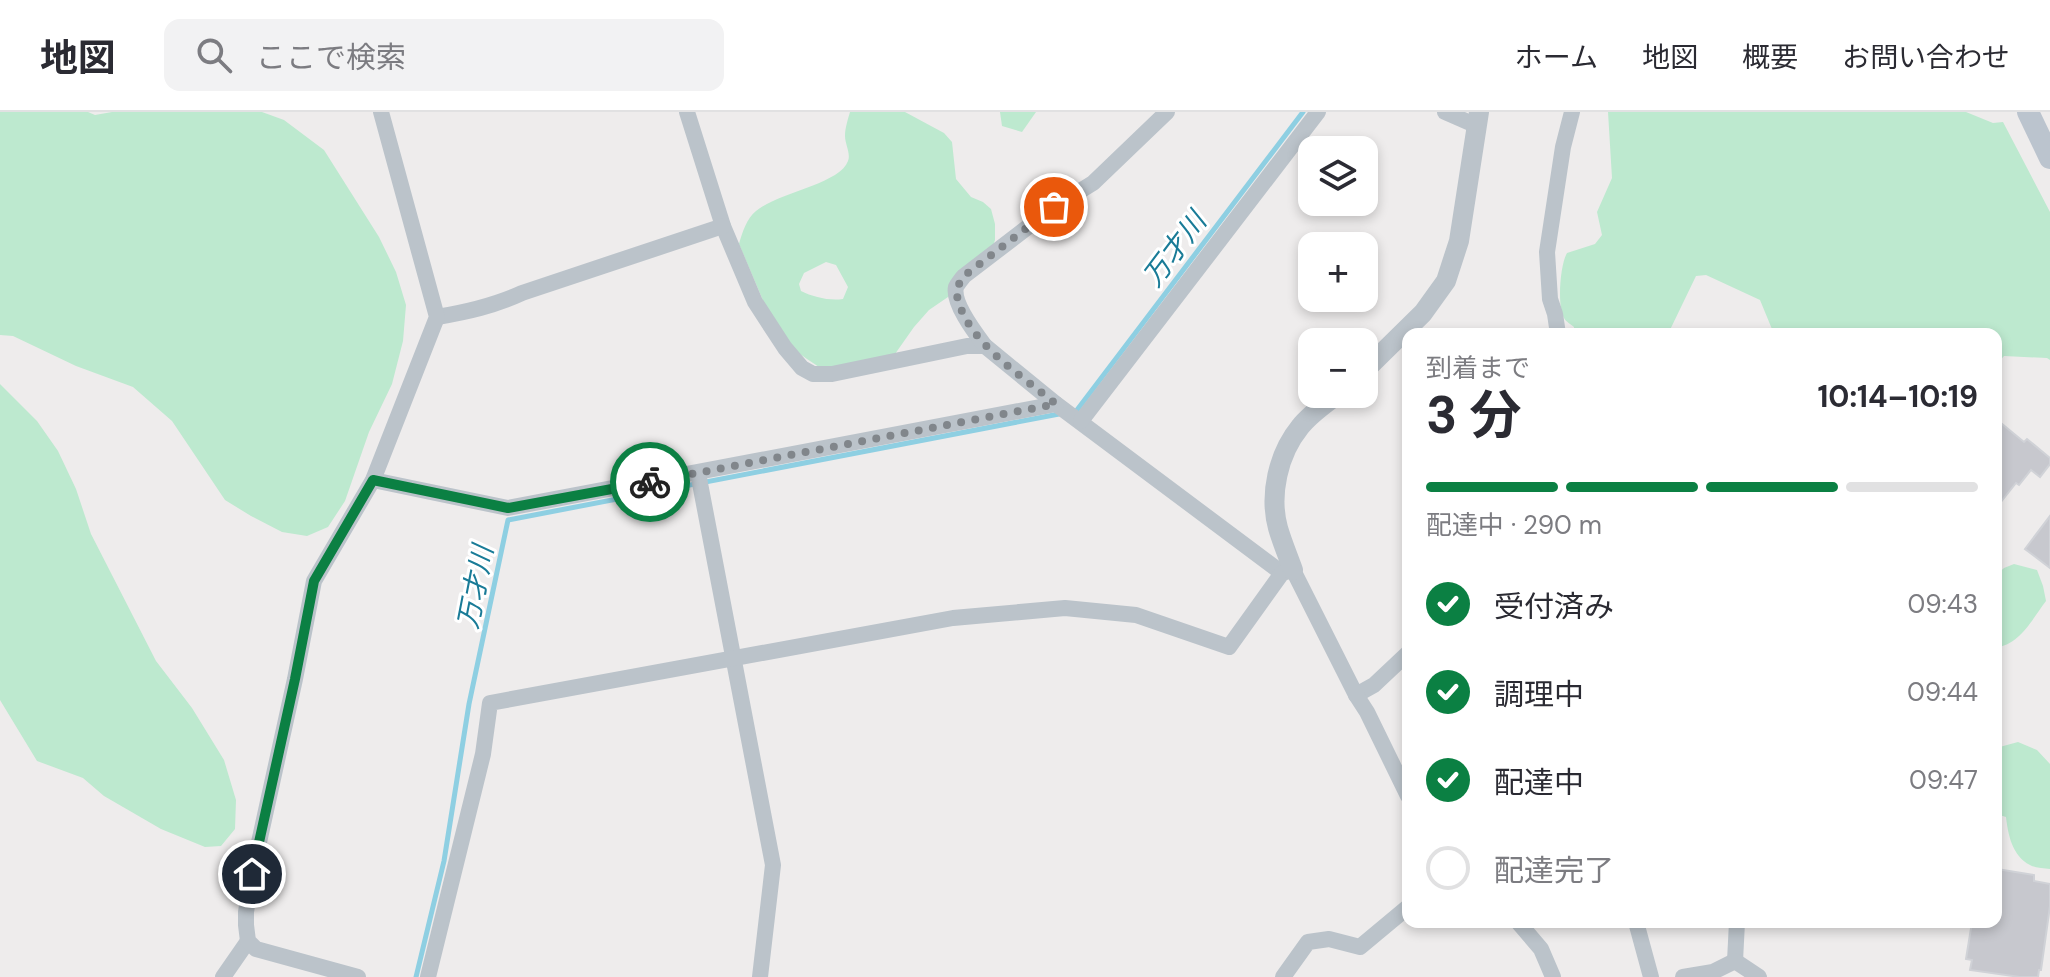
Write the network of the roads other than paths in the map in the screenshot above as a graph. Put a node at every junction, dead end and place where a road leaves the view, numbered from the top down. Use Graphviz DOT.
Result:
graph roads {
  1 [pos="381,112"];
  2 [pos="687,112"];
  3 [pos="1167,112"];
  4 [pos="1318,112"];
  5 [pos="1445,112"];
  6 [pos="1572,112"];
  7 [pos="2028,112"];
  8 [pos="1478,119"];
  9 [pos="2050,158"];
  10 [pos="723,226"];
  11 [pos="437,317"];
  12 [pos="1408,328"];
  13 [pos="1557,328"];
  14 [pos="1402,334"];
  15 [pos="985,346"];
  16 [pos="1378,357"];
  17 [pos="1056,404"];
  18 [pos="1322,408"];
  19 [pos="1081,421"];
  20 [pos="373,480"];
  21 [pos="699,480"];
  22 [pos="1287,571"];
  23 [pos="734,658"];
  24 [pos="1402,659"];
  25 [pos="1356,695"];
  26 [pos="1402,784"];
  27 [pos="1402,912"];
  28 [pos="1523,928"];
  29 [pos="1638,928"];
  30 [pos="1737,928"];
  31 [pos="248,941"];
  32 [pos="1735,961"];
  33 [pos="223,977"];
  34 [pos="358,977"];
  35 [pos="428,977"];
  36 [pos="760,977"];
  37 [pos="1283,977"];
  38 [pos="1553,977"];
  39 [pos="1651,977"];
  40 [pos="1683,977"];
  41 [pos="1759,977"];
  1 -- 11 [label="street"];
  2 -- 10 [label="street"];
  3 -- 15 [label="street"];
  4 -- 19 [label="street"];
  5 -- 8 [label="street"];
  6 -- 13 [label="street"];
  7 -- 9 [label="main road"];
  8 -- 12 [label="street"];
  10 -- 11 [label="street"];
  10 -- 15 [label="street"];
  11 -- 20 [label="street"];
  14 -- 16 [label="street"];
  15 -- 17 [label="street"];
  17 -- 19 [label="street"];
  17 -- 21 [label="street"];
  18 -- 22 [label="street"];
  19 -- 22 [label="street"];
  20 -- 21 [label="street"];
  20 -- 31 [label="street"];
  21 -- 23 [label="street"];
  22 -- 23 [label="street"];
  22 -- 25 [label="street"];
  23 -- 35 [label="street"];
  23 -- 36 [label="street"];
  24 -- 25 [label="street"];
  25 -- 26 [label="street"];
  27 -- 37 [label="street"];
  28 -- 38 [label="street"];
  29 -- 39 [label="street"];
  30 -- 32 [label="street"];
  31 -- 33 [label="street"];
  31 -- 34 [label="street"];
  32 -- 40 [label="street"];
  32 -- 41 [label="street"];
}
